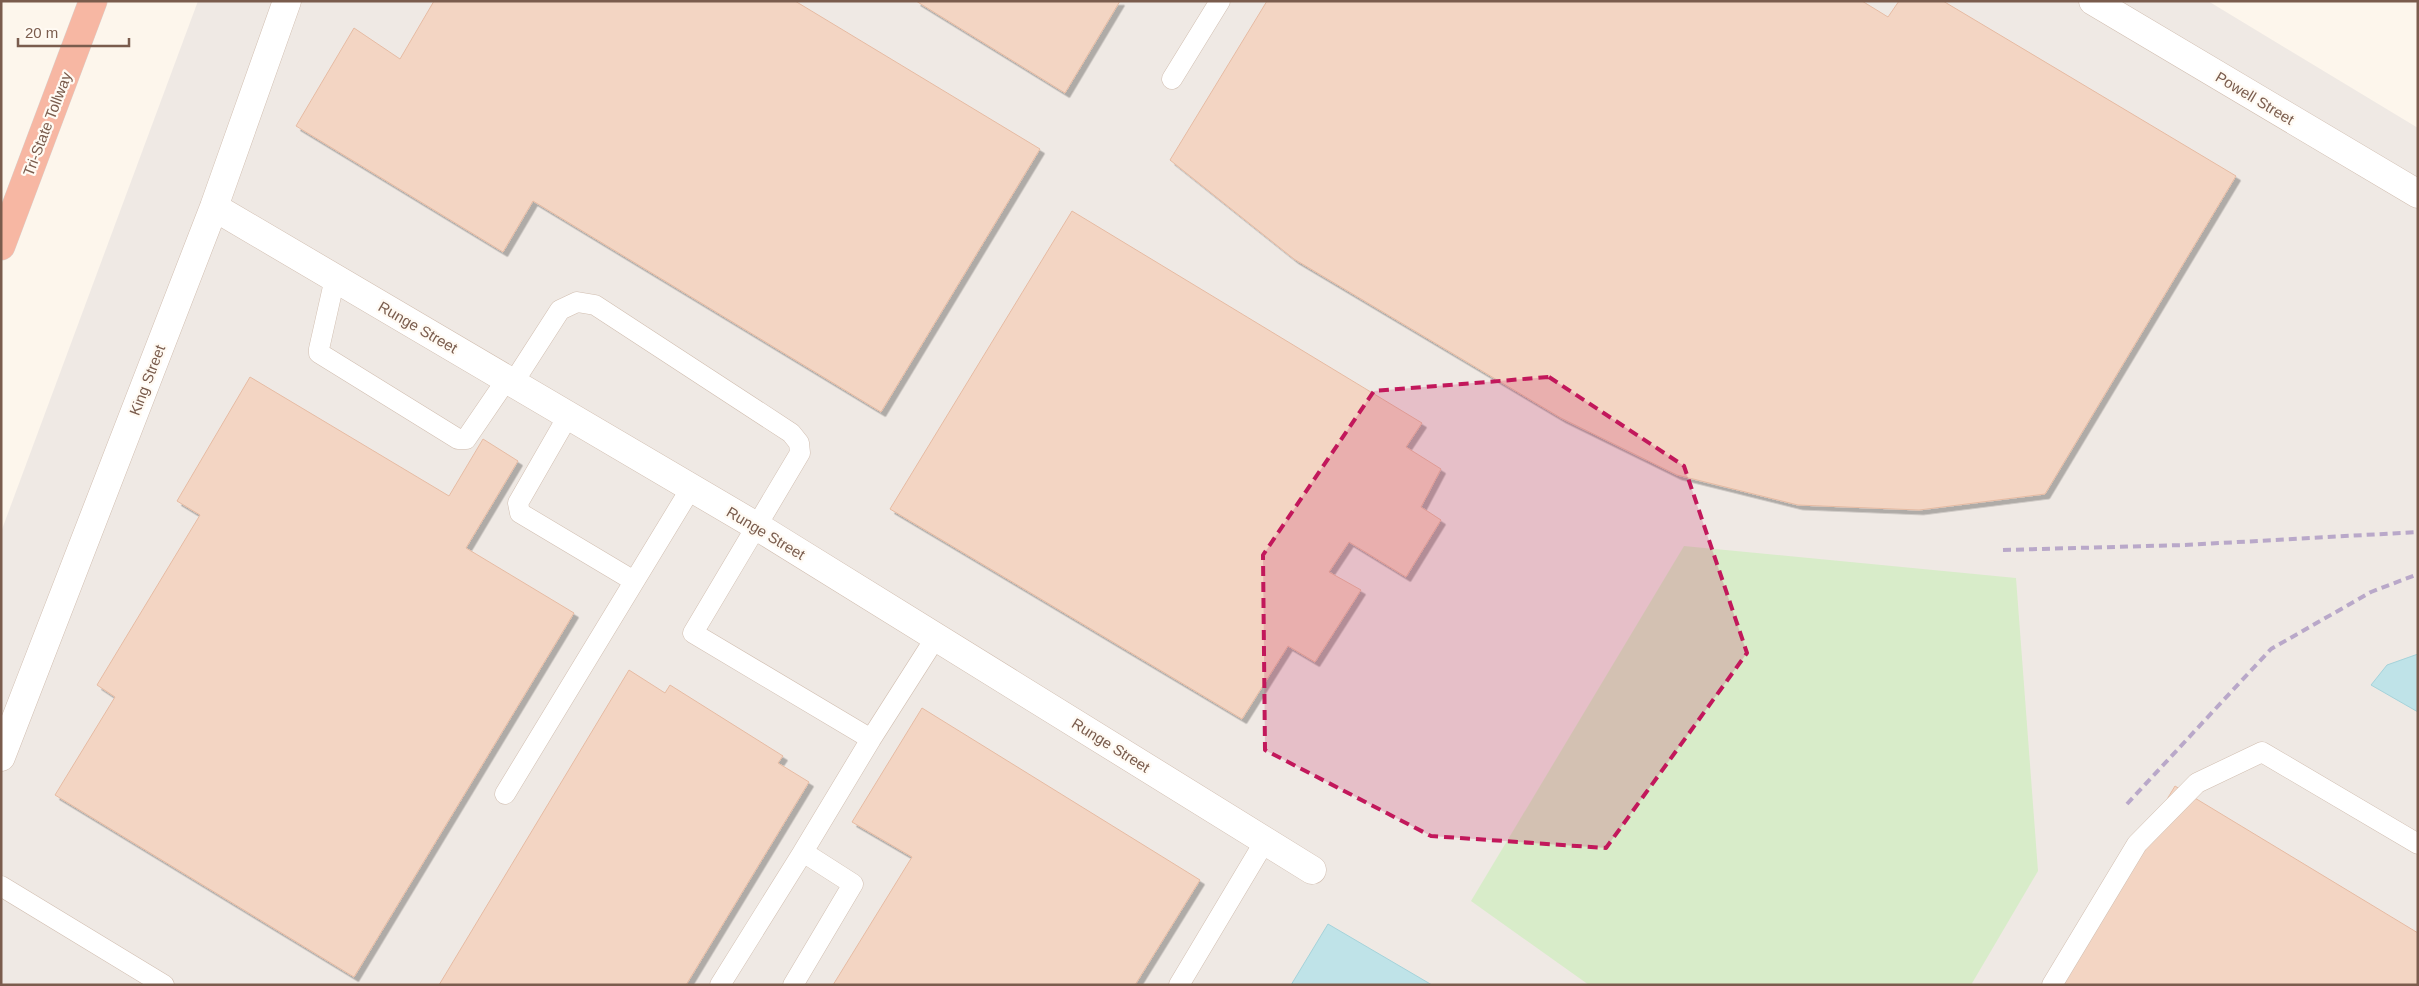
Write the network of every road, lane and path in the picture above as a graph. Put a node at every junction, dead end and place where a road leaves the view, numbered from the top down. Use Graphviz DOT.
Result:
graph roads {
  1 [pos="93,1"];
  2 [pos="287,1"];
  3 [pos="1220,1"];
  4 [pos="2093,1"];
  5 [pos="1172,79"];
  6 [pos="2418,194"];
  7 [pos="214,207"];
  8 [pos="1,246"];
  9 [pos="335,278"];
  10 [pos="510,381"];
  11 [pos="568,416"];
  12 [pos="691,488"];
  13 [pos="755,526"];
  14 [pos="634,581"];
  15 [pos="936,637"];
  16 [pos="871,739"];
  17 [pos="1,757"];
  18 [pos="505,794"];
  19 [pos="1265,841"];
  20 [pos="2418,844"];
  21 [pos="802,852"];
  22 [pos="1312,870"];
  23 [pos="1,886"];
  24 [pos="164,985"];
  25 [pos="720,985"];
  26 [pos="792,985"];
  27 [pos="1179,985"];
  28 [pos="2052,985"];
  1 -- 8 [label="highway, Tri-State Tollway"];
  2 -- 7 [label="street, King Street"];
  3 -- 5 [label="lane"];
  4 -- 6 [label="street, Powell Street"];
  7 -- 9 [label="street, Runge Street"];
  7 -- 17 [label="street, King Street"];
  9 -- 10 [label="street, Runge Street"];
  9 -- 10 [label="lane"];
  10 -- 11 [label="street, Runge Street"];
  10 -- 13 [label="lane"];
  11 -- 12 [label="street, Runge Street"];
  11 -- 14 [label="lane"];
  12 -- 13 [label="street, Runge Street"];
  12 -- 14 [label="lane"];
  13 -- 15 [label="street, Runge Street"];
  13 -- 16 [label="lane"];
  14 -- 18 [label="lane"];
  15 -- 16 [label="lane"];
  15 -- 19 [label="street, Runge Street"];
  16 -- 21 [label="lane"];
  19 -- 22 [label="street, Runge Street"];
  19 -- 27 [label="lane"];
  20 -- 28 [label="lane"];
  21 -- 25 [label="lane"];
  21 -- 26 [label="lane"];
  23 -- 24 [label="lane"];
}
